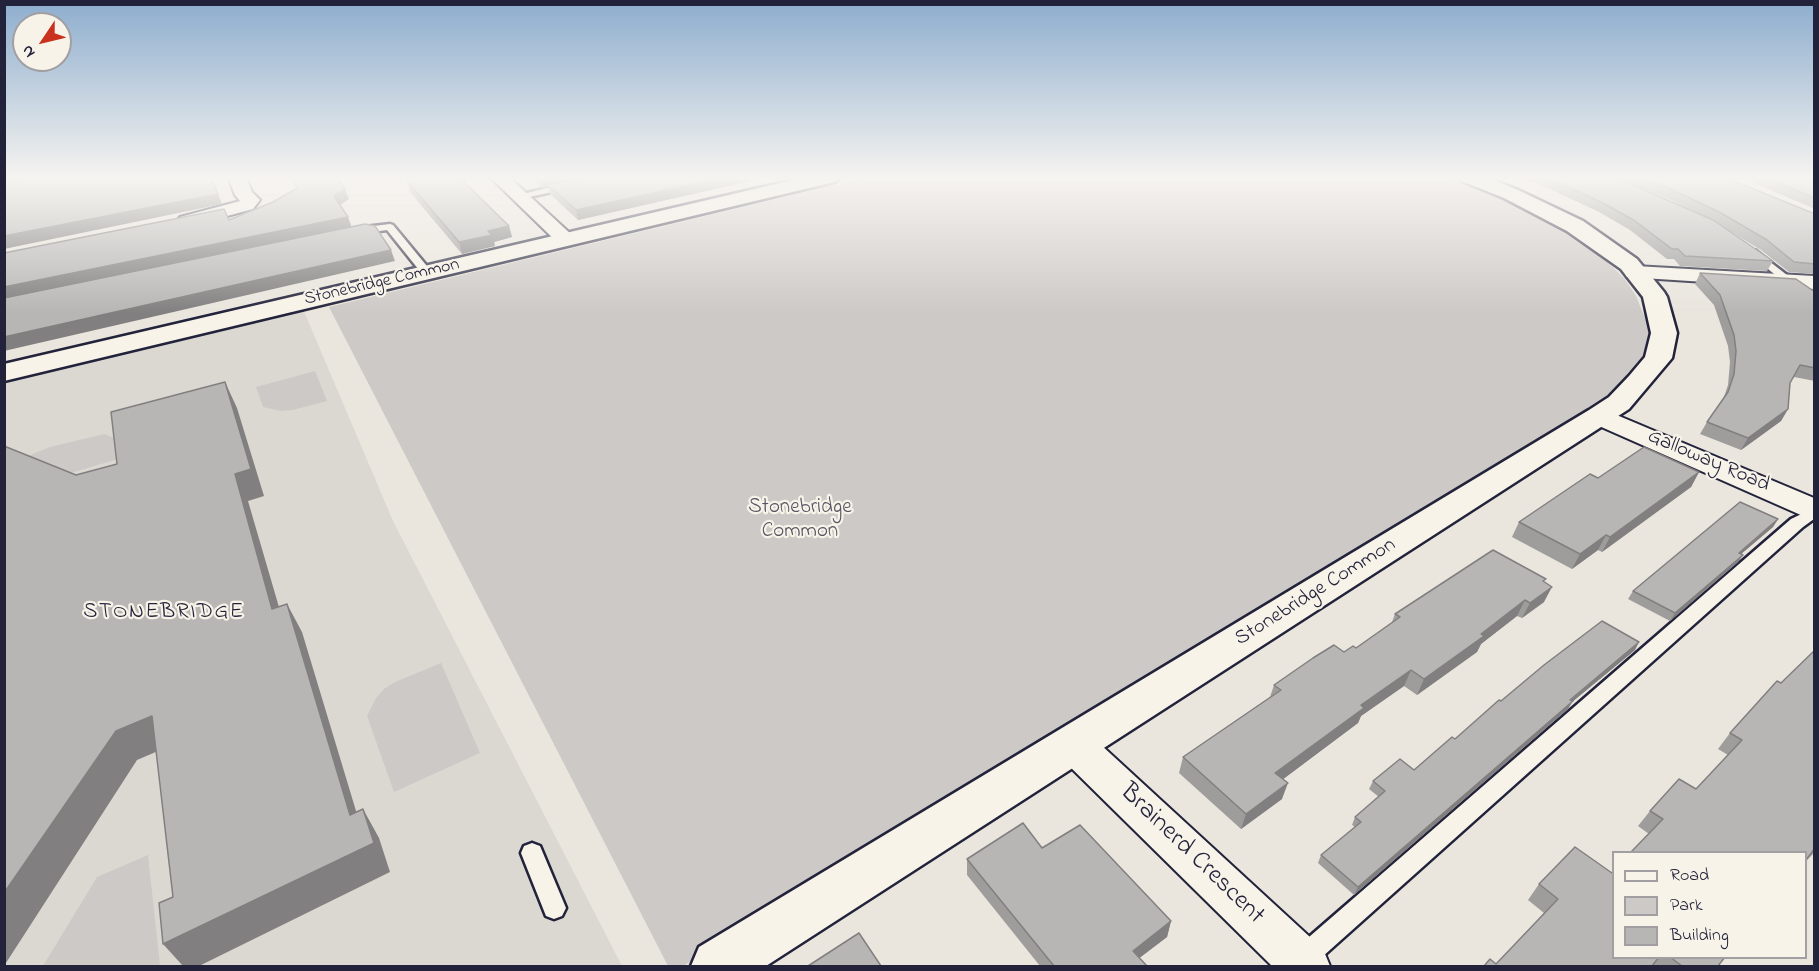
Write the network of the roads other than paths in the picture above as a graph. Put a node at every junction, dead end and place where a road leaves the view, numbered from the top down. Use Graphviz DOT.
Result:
graph roads {
  1 [pos="178,222"];
  2 [pos="548,222"];
  3 [pos="640,222"];
  4 [pos="1568,222"];
  5 [pos="166,225"];
  6 [pos="343,234"];
  7 [pos="566,240"];
  8 [pos="1747,249"];
  9 [pos="1635,272"];
  10 [pos="427,273"];
  11 [pos="1792,282"];
  12 [pos="1815,283"];
  13 [pos="1815,301"];
  14 [pos="4,373"];
  15 [pos="1600,416"];
  16 [pos="1815,511"];
  17 [pos="1074,745"];
  18 [pos="532,853"];
  19 [pos="554,908"];
  20 [pos="1303,964"];
  21 [pos="718,966"];
  1 -- 5 [label="street"];
  2 -- 7 [label="street"];
  3 -- 7 [label="street, Stonebridge Common"];
  4 -- 9 [label="street, Stonebridge Common"];
  6 -- 10 [label="lane"];
  7 -- 10 [label="street, Stonebridge Common"];
  8 -- 11 [label="lane"];
  9 -- 11 [label="street"];
  9 -- 15 [label="street, Stonebridge Common"];
  10 -- 14 [label="street, Stonebridge Common"];
  11 -- 12 [label="street"];
  11 -- 13 [label="lane"];
  15 -- 16 [label="street, Galloway Road"];
  15 -- 17 [label="street, Stonebridge Common"];
  16 -- 20 [label="lane"];
  17 -- 20 [label="street, Brainerd Crescent"];
  17 -- 21 [label="street, Stonebridge Common"];
  18 -- 19 [label="lane"];
}
